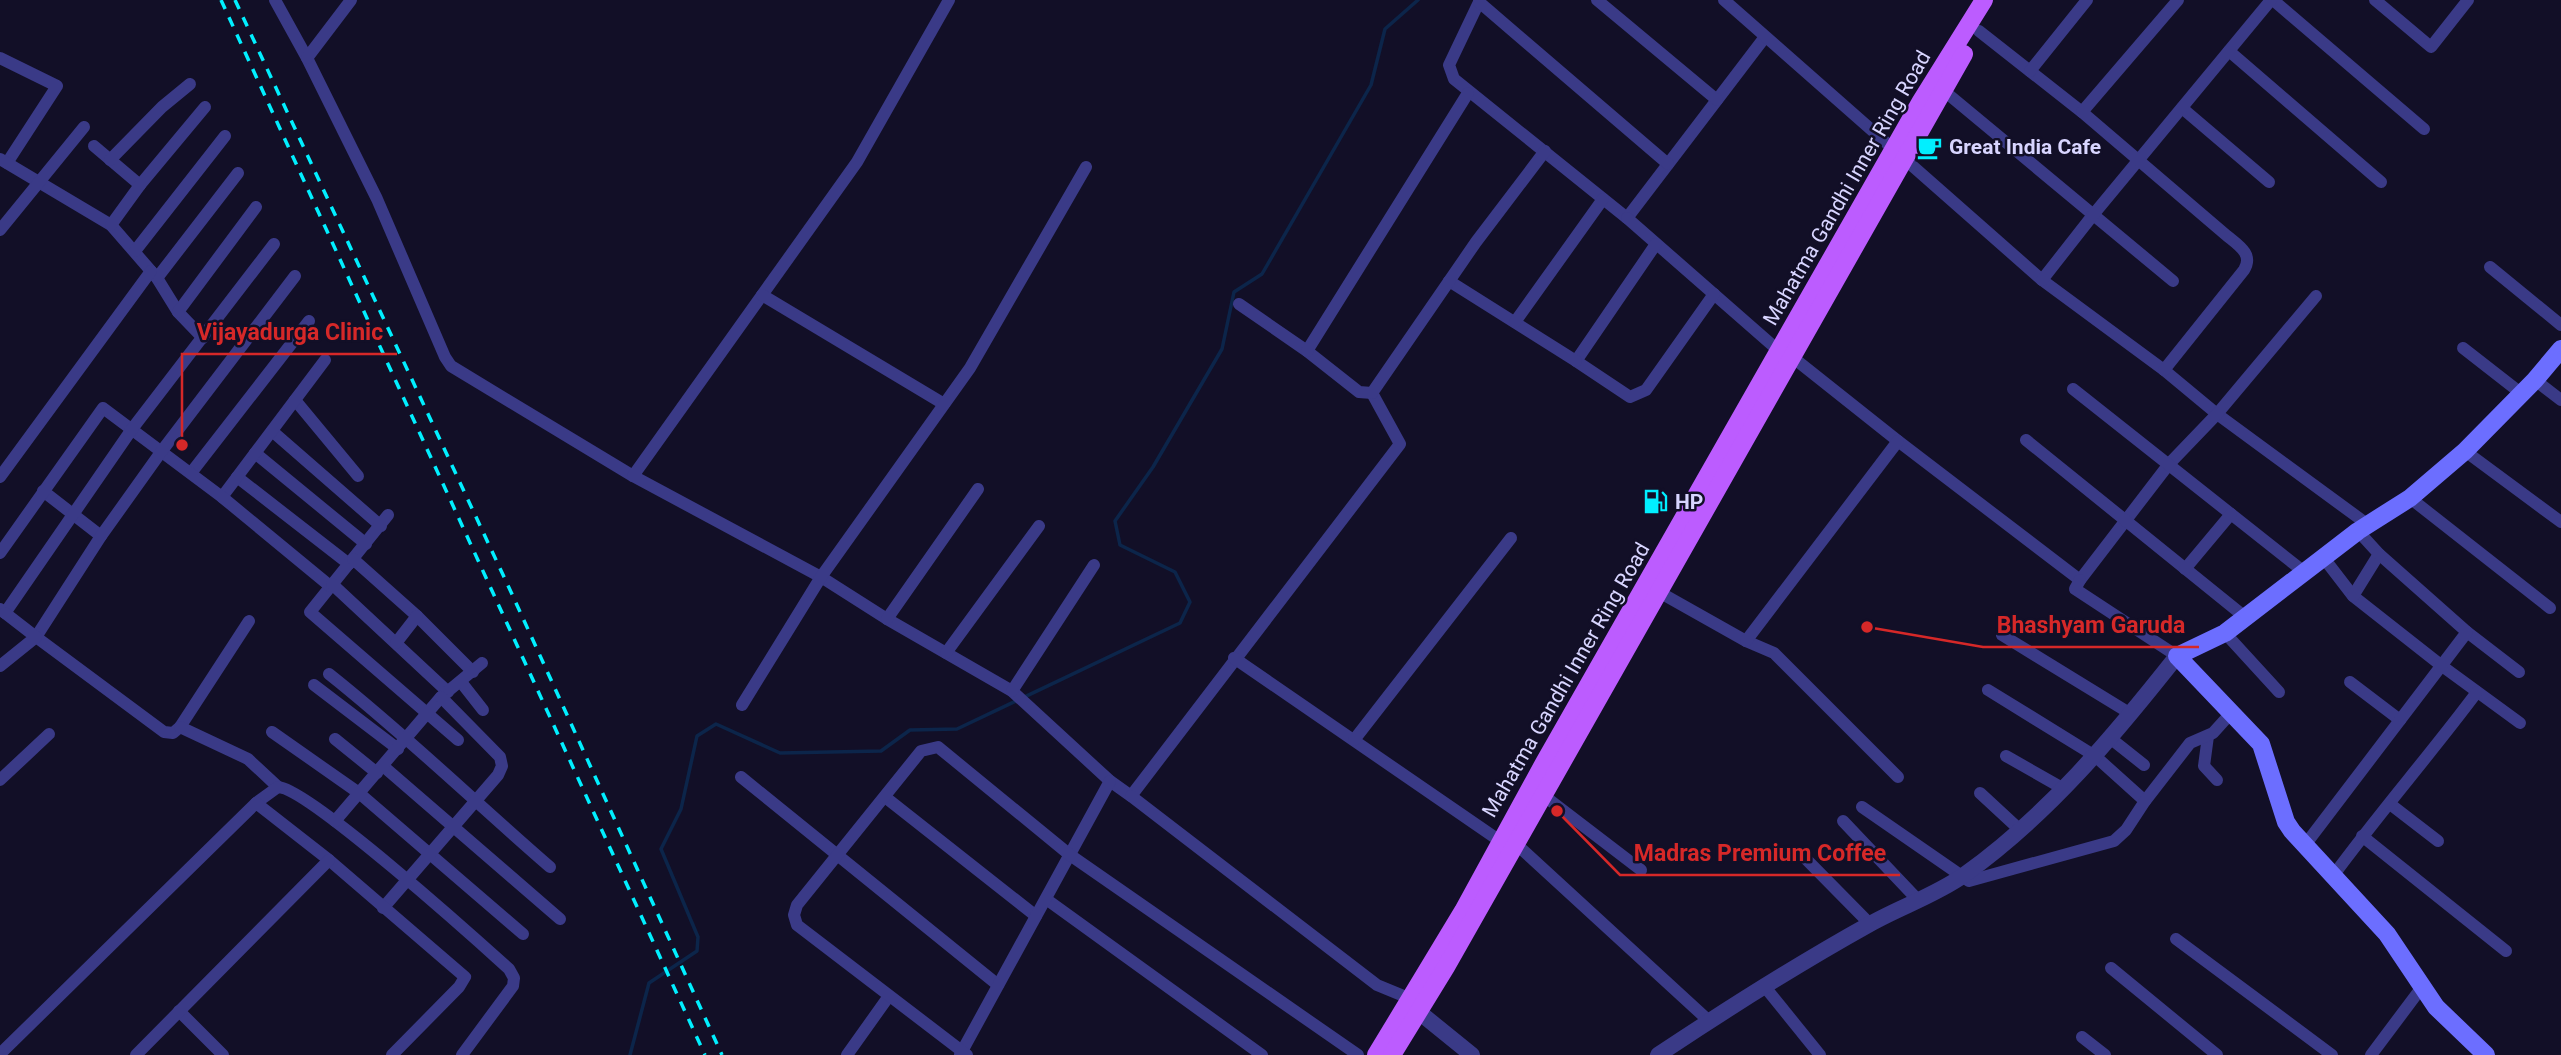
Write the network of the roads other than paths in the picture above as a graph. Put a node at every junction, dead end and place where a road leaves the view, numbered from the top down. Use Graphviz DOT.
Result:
graph roads {
  1 [pos="275,0"];
  2 [pos="351,0"];
  3 [pos="949,0"];
  4 [pos="1597,0"];
  5 [pos="1724,0"];
  6 [pos="1984,0"];
  7 [pos="1997,0"];
  8 [pos="2087,0"];
  9 [pos="2178,0"];
  10 [pos="2272,0"];
  11 [pos="2375,0"];
  12 [pos="2468,0"];
  13 [pos="1480,1"];
  14 [pos="1979,30"];
  15 [pos="1765,37"];
  16 [pos="2229,51"];
  17 [pos="0,58"];
  18 [pos="307,58"];
  19 [pos="2030,71"];
  20 [pos="190,84"];
  21 [pos="1943,90"];
  22 [pos="1468,93"];
  23 [pos="1717,100"];
  24 [pos="205,107"];
  25 [pos="2182,108"];
  26 [pos="2082,111"];
  27 [pos="84,127"];
  28 [pos="2424,129"];
  29 [pos="225,136"];
  30 [pos="94,146"];
  31 [pos="1545,151"];
  32 [pos="1899,153"];
  33 [pos="110,160"];
  34 [pos="2138,160"];
  35 [pos="4,161"];
  36 [pos="1668,164"];
  37 [pos="1086,167"];
  38 [pos="238,173"];
  39 [pos="40,182"];
  40 [pos="2269,182"];
  41 [pos="2381,182"];
  42 [pos="140,185"];
  43 [pos="1603,199"];
  44 [pos="256,207"];
  45 [pos="2093,215"];
  46 [pos="1627,218"];
  47 [pos="111,225"];
  48 [pos="0,230"];
  49 [pos="274,244"];
  50 [pos="1656,244"];
  51 [pos="135,251"];
  52 [pos="2490,267"];
  53 [pos="154,275"];
  54 [pos="295,276"];
  55 [pos="2042,280"];
  56 [pos="1449,281"];
  57 [pos="2173,281"];
  58 [pos="1714,294"];
  59 [pos="762,295"];
  60 [pos="2316,296"];
  61 [pos="1239,304"];
  62 [pos="178,312"];
  63 [pos="309,321"];
  64 [pos="1516,322"];
  65 [pos="2561,326"];
  66 [pos="203,338"];
  67 [pos="2463,348"];
  68 [pos="2561,349"];
  69 [pos="1307,351"];
  70 [pos="1785,353"];
  71 [pos="325,360"];
  72 [pos="1577,361"];
  73 [pos="2164,370"];
  74 [pos="2535,380"];
  75 [pos="2073,389"];
  76 [pos="1371,393"];
  77 [pos="2522,394"];
  78 [pos="295,400"];
  79 [pos="2561,400"];
  80 [pos="944,404"];
  81 [pos="2217,414"];
  82 [pos="132,429"];
  83 [pos="272,431"];
  84 [pos="2026,440"];
  85 [pos="1898,441"];
  86 [pos="2465,451"];
  87 [pos="161,452"];
  88 [pos="255,453"];
  89 [pos="2169,464"];
  90 [pos="191,473"];
  91 [pos="358,476"];
  92 [pos="633,476"];
  93 [pos="0,477"];
  94 [pos="237,477"];
  95 [pos="978,489"];
  96 [pos="43,491"];
  97 [pos="222,497"];
  98 [pos="2410,498"];
  99 [pos="2231,513"];
  100 [pos="73,514"];
  101 [pos="2125,520"];
  102 [pos="2561,522"];
  103 [pos="1039,526"];
  104 [pos="2362,528"];
  105 [pos="102,536"];
  106 [pos="1511,538"];
  107 [pos="366,544"];
  108 [pos="0,553"];
  109 [pos="2379,554"];
  110 [pos="2323,557"];
  111 [pos="351,561"];
  112 [pos="1094,565"];
  113 [pos="2185,569"];
  114 [pos="2303,571"];
  115 [pos="821,577"];
  116 [pos="2080,580"];
  117 [pos="331,585"];
  118 [pos="1659,592"];
  119 [pos="2353,596"];
  120 [pos="2550,608"];
  121 [pos="2,611"];
  122 [pos="417,616"];
  123 [pos="2245,617"];
  124 [pos="887,619"];
  125 [pos="249,621"];
  126 [pos="2467,632"];
  127 [pos="2225,633"];
  128 [pos="2002,635"];
  129 [pos="36,638"];
  130 [pos="1746,641"];
  131 [pos="396,643"];
  132 [pos="946,653"];
  133 [pos="2177,656"];
  134 [pos="1234,658"];
  135 [pos="0,666"];
  136 [pos="2442,666"];
  137 [pos="2519,672"];
  138 [pos="330,674"];
  139 [pos="461,682"];
  140 [pos="2350,682"];
  141 [pos="314,685"];
  142 [pos="1988,690"];
  143 [pos="2279,692"];
  144 [pos="2476,692"];
  145 [pos="1015,693"];
  146 [pos="445,694"];
  147 [pos="742,705"];
  148 [pos="483,710"];
  149 [pos="2232,712"];
  150 [pos="428,713"];
  151 [pos="2131,714"];
  152 [pos="2400,720"];
  153 [pos="2520,723"];
  154 [pos="180,727"];
  155 [pos="272,732"];
  156 [pos="49,734"];
  157 [pos="2208,736"];
  158 [pos="407,738"];
  159 [pos="2110,738"];
  160 [pos="335,740"];
  161 [pos="458,740"];
  162 [pos="1354,740"];
  163 [pos="398,749"];
  164 [pos="2006,756"];
  165 [pos="2095,756"];
  166 [pos="2144,765"];
  167 [pos="380,769"];
  168 [pos="741,777"];
  169 [pos="1898,777"];
  170 [pos="0,780"];
  171 [pos="2217,780"];
  172 [pos="1110,781"];
  173 [pos="278,787"];
  174 [pos="2064,789"];
  175 [pos="359,793"];
  176 [pos="1980,793"];
  177 [pos="1544,795"];
  178 [pos="1131,796"];
  179 [pos="885,797"];
  180 [pos="2145,801"];
  181 [pos="475,802"];
  182 [pos="256,803"];
  183 [pos="2390,804"];
  184 [pos="1862,807"];
  185 [pos="335,821"];
  186 [pos="1843,821"];
  187 [pos="452,828"];
  188 [pos="2020,831"];
  189 [pos="2362,836"];
  190 [pos="2438,841"];
  191 [pos="1508,842"];
  192 [pos="2305,845"];
  193 [pos="429,855"];
  194 [pos="1070,855"];
  195 [pos="1802,855"];
  196 [pos="838,856"];
  197 [pos="329,860"];
  198 [pos="550,867"];
  199 [pos="1641,870"];
  200 [pos="2333,876"];
  201 [pos="1962,877"];
  202 [pos="406,881"];
  203 [pos="1046,899"];
  204 [pos="1917,899"];
  205 [pos="383,908"];
  206 [pos="1036,916"];
  207 [pos="560,919"];
  208 [pos="1870,924"];
  209 [pos="523,933"];
  210 [pos="2176,939"];
  211 [pos="2505,951"];
  212 [pos="2111,968"];
  213 [pos="998,985"];
  214 [pos="1765,987"];
  215 [pos="2422,987"];
  216 [pos="889,996"];
  217 [pos="1415,1006"];
  218 [pos="179,1011"];
  219 [pos="1709,1021"];
  220 [pos="2082,1037"];
  221 [pos="963,1054"];
  222 [pos="0,1055"];
  223 [pos="136,1055"];
  224 [pos="223,1055"];
  225 [pos="391,1055"];
  226 [pos="462,1055"];
  227 [pos="847,1055"];
  228 [pos="1262,1055"];
  229 [pos="1358,1055"];
  230 [pos="1376,1055"];
  231 [pos="1392,1055"];
  232 [pos="1472,1055"];
  233 [pos="1658,1055"];
  234 [pos="1820,1055"];
  235 [pos="2105,1055"];
  236 [pos="2217,1055"];
  237 [pos="2332,1055"];
  238 [pos="2371,1055"];
  239 [pos="2486,1055"];
  1 -- 18 [label="street"];
  2 -- 18 [label="street"];
  3 -- 59 [label="street"];
  4 -- 23 [label="street"];
  5 -- 15 [label="street"];
  6 -- 32 [label="main road, Mahatma Gandhi Inner Ring Road"];
  7 -- 14 [label="main road, Mahatma Gandhi Inner Ring Road"];
  8 -- 19 [label="street"];
  9 -- 26 [label="street"];
  10 -- 16 [label="street"];
  10 -- 28 [label="street"];
  11 -- 12 [label="street"];
  13 -- 22 [label="street"];
  13 -- 36 [label="street"];
  14 -- 19 [label="street"];
  14 -- 21 [label="main road, Mahatma Gandhi Inner Ring Road"];
  15 -- 23 [label="street"];
  15 -- 32 [label="street"];
  16 -- 25 [label="street"];
  16 -- 41 [label="street"];
  17 -- 35 [label="street"];
  18 -- 92 [label="street"];
  19 -- 26 [label="street"];
  20 -- 33 [label="street"];
  21 -- 32 [label="main road, Mahatma Gandhi Inner Ring Road"];
  21 -- 45 [label="street"];
  22 -- 31 [label="street"];
  22 -- 69 [label="street"];
  23 -- 36 [label="street"];
  24 -- 42 [label="street"];
  25 -- 34 [label="street"];
  25 -- 40 [label="street"];
  26 -- 34 [label="street"];
  27 -- 39 [label="street"];
  29 -- 51 [label="street"];
  30 -- 33 [label="street"];
  31 -- 43 [label="street"];
  31 -- 56 [label="street"];
  32 -- 55 [label="street"];
  32 -- 70 [label="main road, Mahatma Gandhi Inner Ring Road"];
  33 -- 42 [label="street"];
  34 -- 45 [label="street"];
  34 -- 73 [label="street"];
  35 -- 39 [label="street"];
  36 -- 46 [label="street"];
  37 -- 80 [label="street"];
  38 -- 53 [label="street"];
  39 -- 47 [label="street"];
  39 -- 48 [label="street"];
  42 -- 47 [label="street"];
  43 -- 46 [label="street"];
  43 -- 64 [label="street"];
  44 -- 62 [label="street"];
  45 -- 55 [label="street"];
  45 -- 57 [label="street"];
  46 -- 50 [label="street"];
  47 -- 51 [label="street"];
  49 -- 66 [label="street"];
  50 -- 58 [label="street"];
  50 -- 72 [label="street"];
  51 -- 53 [label="street"];
  52 -- 65 [label="street"];
  53 -- 62 [label="street"];
  53 -- 93 [label="street"];
  54 -- 87 [label="street"];
  55 -- 73 [label="street"];
  56 -- 64 [label="street"];
  56 -- 76 [label="street"];
  58 -- 70 [label="street"];
  58 -- 72 [label="street"];
  59 -- 80 [label="street"];
  59 -- 92 [label="street"];
  60 -- 81 [label="street"];
  61 -- 69 [label="street"];
  62 -- 66 [label="street"];
  63 -- 90 [label="street"];
  64 -- 72 [label="street"];
  66 -- 82 [label="street"];
  67 -- 77 [label="street"];
  68 -- 74 [label="main road"];
  69 -- 76 [label="street"];
  70 -- 85 [label="street"];
  70 -- 118 [label="main road, Mahatma Gandhi Inner Ring Road"];
  70 -- 191 [label="main road, Mahatma Gandhi Inner Ring Road"];
  71 -- 78 [label="street"];
  73 -- 81 [label="street"];
  74 -- 77 [label="main road"];
  74 -- 79 [label="street"];
  75 -- 89 [label="street"];
  76 -- 134 [label="street"];
  77 -- 86 [label="main road"];
  78 -- 83 [label="street"];
  78 -- 91 [label="street"];
  80 -- 115 [label="street"];
  81 -- 89 [label="street"];
  81 -- 104 [label="street"];
  82 -- 87 [label="street"];
  82 -- 96 [label="street"];
  82 -- 100 [label="street"];
  83 -- 88 [label="street"];
  83 -- 107 [label="street"];
  84 -- 101 [label="street"];
  85 -- 116 [label="street"];
  85 -- 130 [label="street"];
  86 -- 98 [label="main road"];
  86 -- 102 [label="street"];
  87 -- 90 [label="street"];
  87 -- 105 [label="street"];
  88 -- 94 [label="street"];
  88 -- 107 [label="street"];
  89 -- 99 [label="street"];
  89 -- 101 [label="street"];
  90 -- 97 [label="street"];
  92 -- 115 [label="street"];
  94 -- 97 [label="street"];
  94 -- 111 [label="street"];
  95 -- 124 [label="street"];
  96 -- 100 [label="street"];
  96 -- 108 [label="street"];
  97 -- 117 [label="street"];
  98 -- 104 [label="main road"];
  98 -- 120 [label="street"];
  99 -- 113 [label="street"];
  99 -- 114 [label="street"];
  100 -- 105 [label="street"];
  100 -- 121 [label="street"];
  101 -- 113 [label="street"];
  101 -- 116 [label="street"];
  103 -- 132 [label="street"];
  104 -- 109 [label="street"];
  104 -- 110 [label="main road"];
  105 -- 129 [label="street"];
  106 -- 162 [label="street"];
  107 -- 111 [label="street"];
  109 -- 119 [label="street"];
  109 -- 126 [label="street"];
  110 -- 114 [label="main road"];
  110 -- 119 [label="street"];
  111 -- 117 [label="street"];
  111 -- 122 [label="street"];
  112 -- 145 [label="street"];
  113 -- 123 [label="street"];
  114 -- 123 [label="main road"];
  115 -- 124 [label="street"];
  115 -- 147 [label="street"];
  116 -- 133 [label="street"];
  117 -- 131 [label="street"];
  117 -- 150 [label="street"];
  118 -- 130 [label="street"];
  118 -- 177 [label="main road, Mahatma Gandhi Inner Ring Road"];
  119 -- 136 [label="street"];
  121 -- 129 [label="street"];
  122 -- 131 [label="street"];
  122 -- 139 [label="street"];
  123 -- 127 [label="main road"];
  124 -- 132 [label="street"];
  125 -- 154 [label="street"];
  126 -- 136 [label="street"];
  126 -- 137 [label="street"];
  127 -- 133 [label="main road"];
  127 -- 143 [label="street"];
  128 -- 151 [label="street"];
  129 -- 135 [label="street"];
  129 -- 154 [label="street"];
  130 -- 169 [label="street"];
  131 -- 146 [label="street"];
  132 -- 145 [label="street"];
  133 -- 149 [label="main road"];
  133 -- 151 [label="street"];
  134 -- 162 [label="street"];
  134 -- 178 [label="street"];
  136 -- 144 [label="street"];
  136 -- 152 [label="street"];
  138 -- 158 [label="street"];
  139 -- 146 [label="street"];
  139 -- 148 [label="street"];
  140 -- 152 [label="street"];
  141 -- 163 [label="street"];
  142 -- 165 [label="street"];
  144 -- 153 [label="street"];
  144 -- 183 [label="street"];
  145 -- 172 [label="street"];
  146 -- 150 [label="street"];
  146 -- 181 [label="street"];
  149 -- 157 [label="street"];
  149 -- 192 [label="main road"];
  150 -- 158 [label="street"];
  150 -- 161 [label="street"];
  151 -- 159 [label="street"];
  152 -- 192 [label="street"];
  154 -- 173 [label="street"];
  155 -- 175 [label="street"];
  156 -- 170 [label="street"];
  157 -- 171 [label="street"];
  157 -- 180 [label="street"];
  158 -- 163 [label="street"];
  158 -- 181 [label="street"];
  159 -- 165 [label="street"];
  159 -- 166 [label="street"];
  160 -- 167 [label="street"];
  162 -- 191 [label="street"];
  163 -- 167 [label="street"];
  164 -- 174 [label="street"];
  165 -- 174 [label="street"];
  165 -- 180 [label="street"];
  167 -- 175 [label="street"];
  167 -- 187 [label="street"];
  168 -- 196 [label="street"];
  172 -- 178 [label="street"];
  172 -- 194 [label="street"];
  173 -- 182 [label="street"];
  173 -- 185 [label="street"];
  174 -- 188 [label="street"];
  175 -- 185 [label="street"];
  175 -- 193 [label="street"];
  176 -- 188 [label="street"];
  177 -- 191 [label="main road, Mahatma Gandhi Inner Ring Road"];
  177 -- 199 [label="street"];
  178 -- 217 [label="street"];
  179 -- 194 [label="street"];
  179 -- 196 [label="street"];
  179 -- 206 [label="street"];
  180 -- 201 [label="street"];
  181 -- 187 [label="street"];
  181 -- 198 [label="street"];
  182 -- 197 [label="street"];
  182 -- 222 [label="street"];
  183 -- 189 [label="street"];
  183 -- 190 [label="street"];
  184 -- 201 [label="street"];
  185 -- 202 [label="street"];
  186 -- 204 [label="street"];
  187 -- 193 [label="street"];
  187 -- 207 [label="street"];
  188 -- 201 [label="street"];
  189 -- 200 [label="street"];
  189 -- 211 [label="street"];
  191 -- 217 [label="main road, Mahatma Gandhi Inner Ring Road"];
  191 -- 219 [label="street"];
  192 -- 200 [label="main road"];
  193 -- 202 [label="street"];
  193 -- 209 [label="street"];
  194 -- 203 [label="street"];
  194 -- 229 [label="street"];
  195 -- 208 [label="street"];
  196 -- 213 [label="street"];
  196 -- 216 [label="street"];
  197 -- 205 [label="street"];
  197 -- 218 [label="street"];
  200 -- 215 [label="main road"];
  201 -- 204 [label="street"];
  202 -- 205 [label="street"];
  202 -- 226 [label="street"];
  203 -- 206 [label="street"];
  203 -- 228 [label="street"];
  204 -- 208 [label="street"];
  205 -- 225 [label="street"];
  206 -- 213 [label="street"];
  208 -- 214 [label="street"];
  210 -- 237 [label="street"];
  212 -- 236 [label="street"];
  213 -- 221 [label="street"];
  214 -- 219 [label="street"];
  214 -- 234 [label="street"];
  215 -- 238 [label="street"];
  215 -- 239 [label="main road"];
  216 -- 221 [label="street"];
  216 -- 227 [label="street"];
  217 -- 230 [label="main road, Mahatma Gandhi Inner Ring Road"];
  217 -- 231 [label="main road, Mahatma Gandhi Inner Ring Road"];
  217 -- 232 [label="street"];
  218 -- 223 [label="street"];
  218 -- 224 [label="street"];
  219 -- 233 [label="street"];
  220 -- 235 [label="street"];
}
